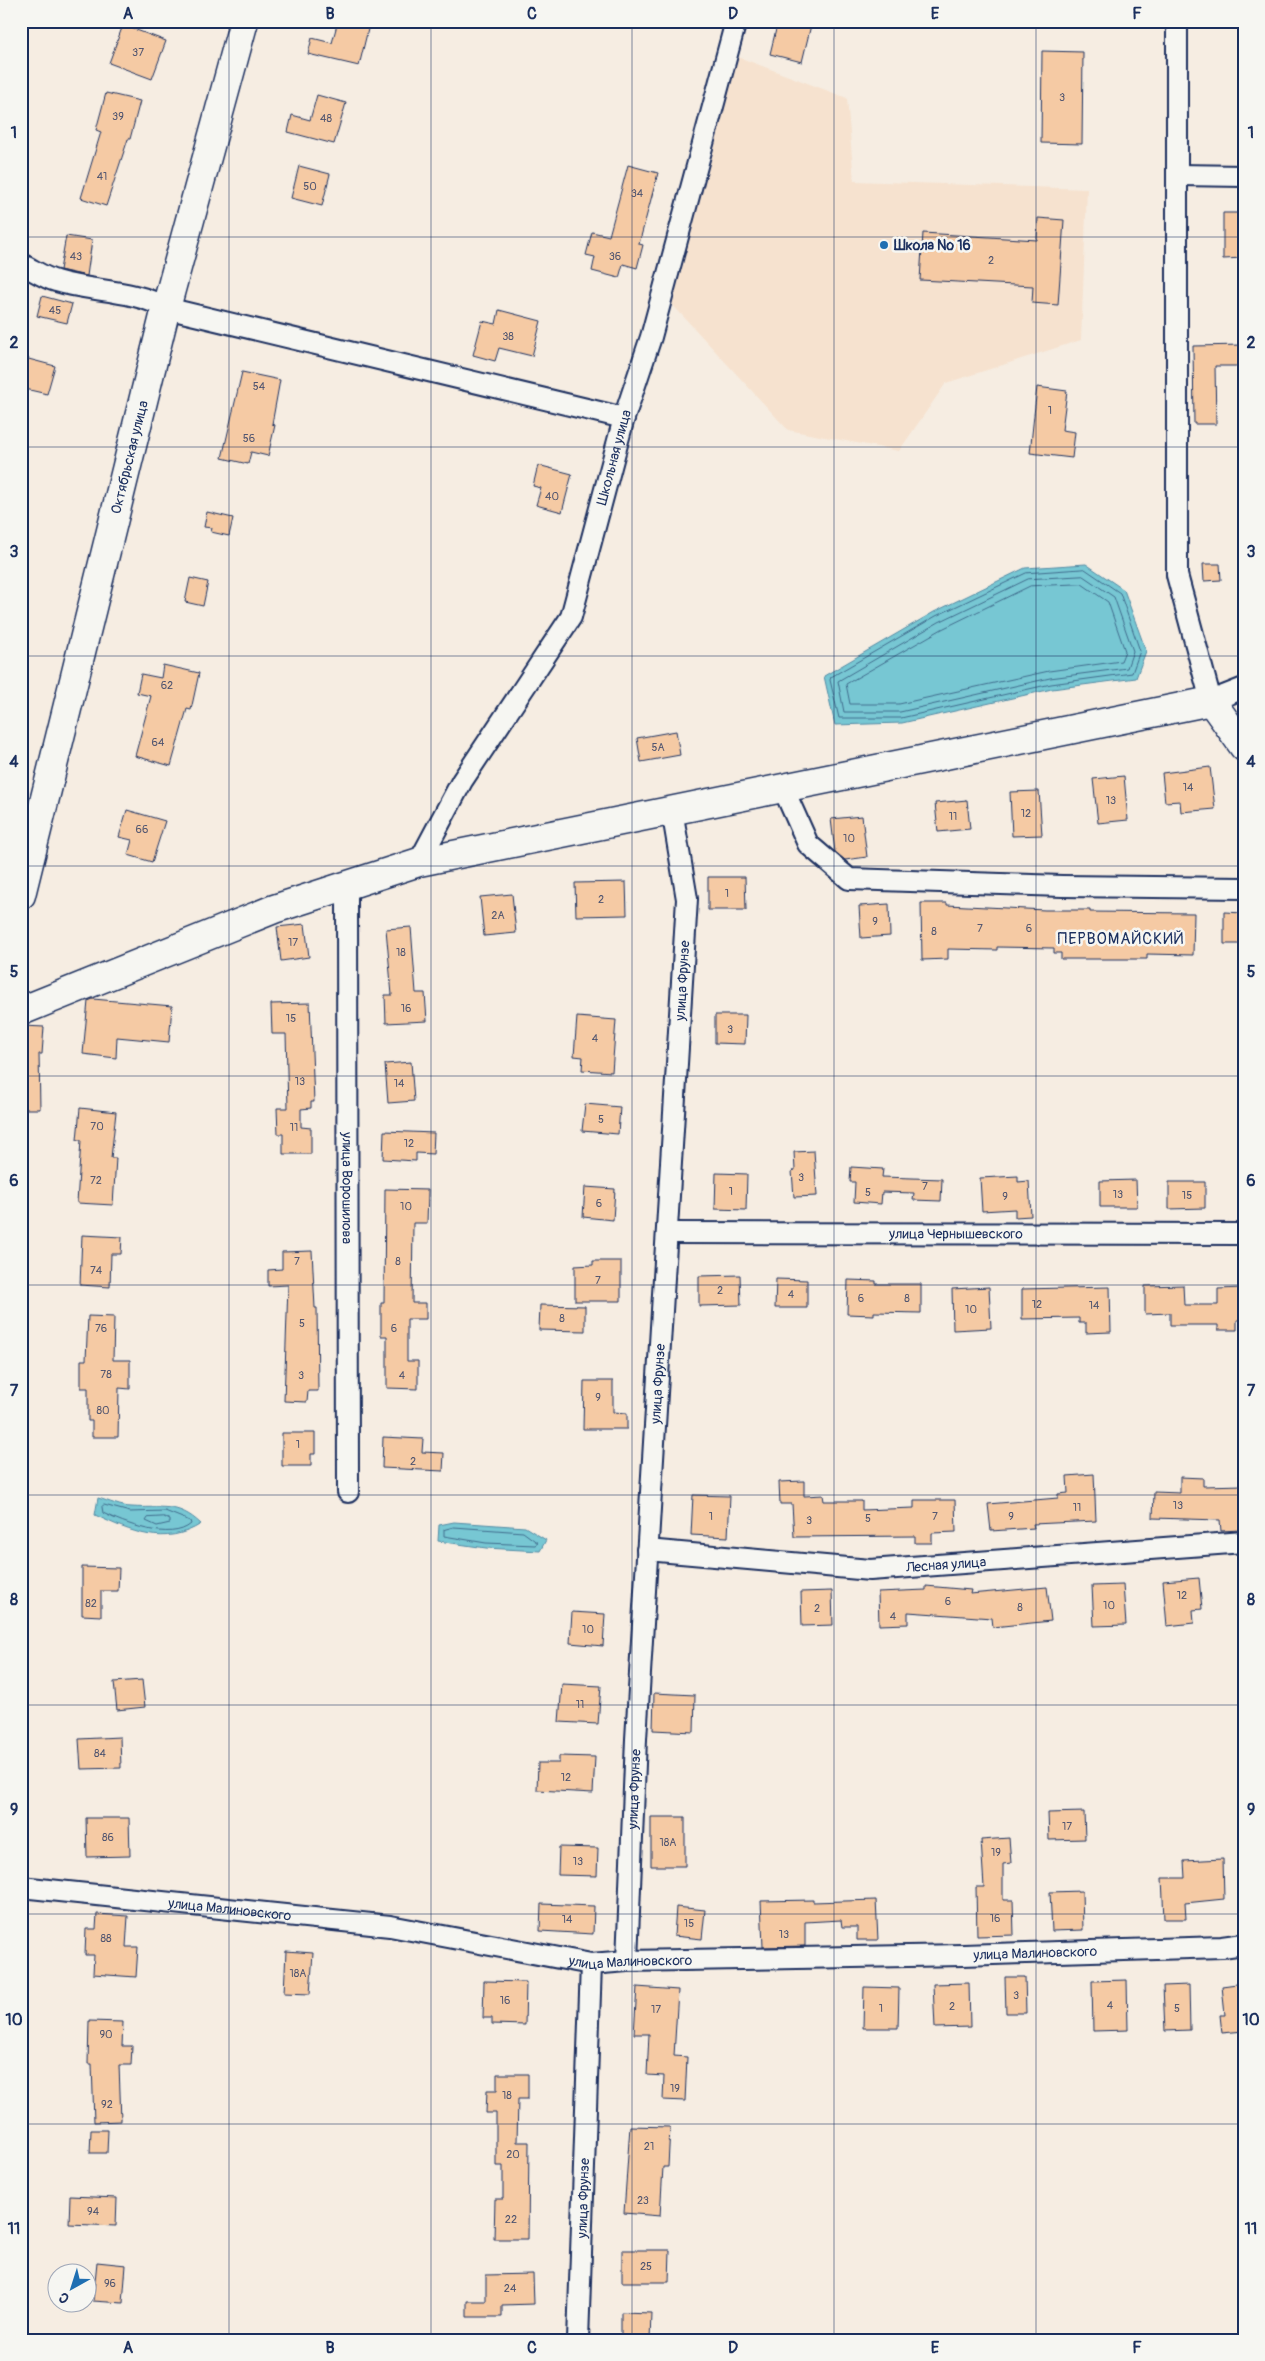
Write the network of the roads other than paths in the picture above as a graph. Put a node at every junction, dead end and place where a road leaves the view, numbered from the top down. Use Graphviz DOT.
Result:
graph roads {
  1 [pos="244,21"];
  2 [pos="736,21"];
  3 [pos="1177,21"];
  4 [pos="1178,176"];
  5 [pos="1244,176"];
  6 [pos="21,264"];
  7 [pos="166,308"];
  8 [pos="624,418"];
  9 [pos="1244,688"];
  10 [pos="1211,701"];
  11 [pos="1244,747"];
  12 [pos="783,788"];
  13 [pos="672,810"];
  14 [pos="418,862"];
  15 [pos="347,886"];
  16 [pos="1244,888"];
  17 [pos="21,895"];
  18 [pos="21,1011"];
  19 [pos="667,1233"];
  20 [pos="1244,1234"];
  21 [pos="348,1492"];
  22 [pos="1244,1542"];
  23 [pos="647,1550"];
  24 [pos="21,1887"];
  25 [pos="1244,1944"];
  26 [pos="627,1961"];
  27 [pos="591,1964"];
  28 [pos="578,2340"];
  1 -- 7 [label="street, Октябрьская улица"];
  2 -- 8 [label="street, Школьная улица"];
  3 -- 4 [label="street"];
  4 -- 5 [label="street"];
  4 -- 10 [label="street"];
  6 -- 7 [label="street"];
  7 -- 8 [label="street"];
  7 -- 17 [label="street, Октябрьская улица"];
  8 -- 14 [label="street, Школьная улица"];
  9 -- 10 [label="street"];
  10 -- 11 [label="street"];
  10 -- 12 [label="street"];
  12 -- 13 [label="street"];
  12 -- 16 [label="street"];
  13 -- 14 [label="street"];
  13 -- 19 [label="street, улица Фрунзе"];
  14 -- 15 [label="street"];
  15 -- 18 [label="street"];
  15 -- 21 [label="street, улица Ворошилова"];
  19 -- 20 [label="street, улица Чернышевского"];
  19 -- 23 [label="street, улица Фрунзе"];
  22 -- 23 [label="street, Лесная улица"];
  23 -- 26 [label="street, улица Фрунзе"];
  24 -- 27 [label="street, улица Малиновского"];
  25 -- 26 [label="street, улица Малиновского"];
  26 -- 27 [label="street, улица Малиновского"];
  27 -- 28 [label="street, улица Фрунзе"];
}
